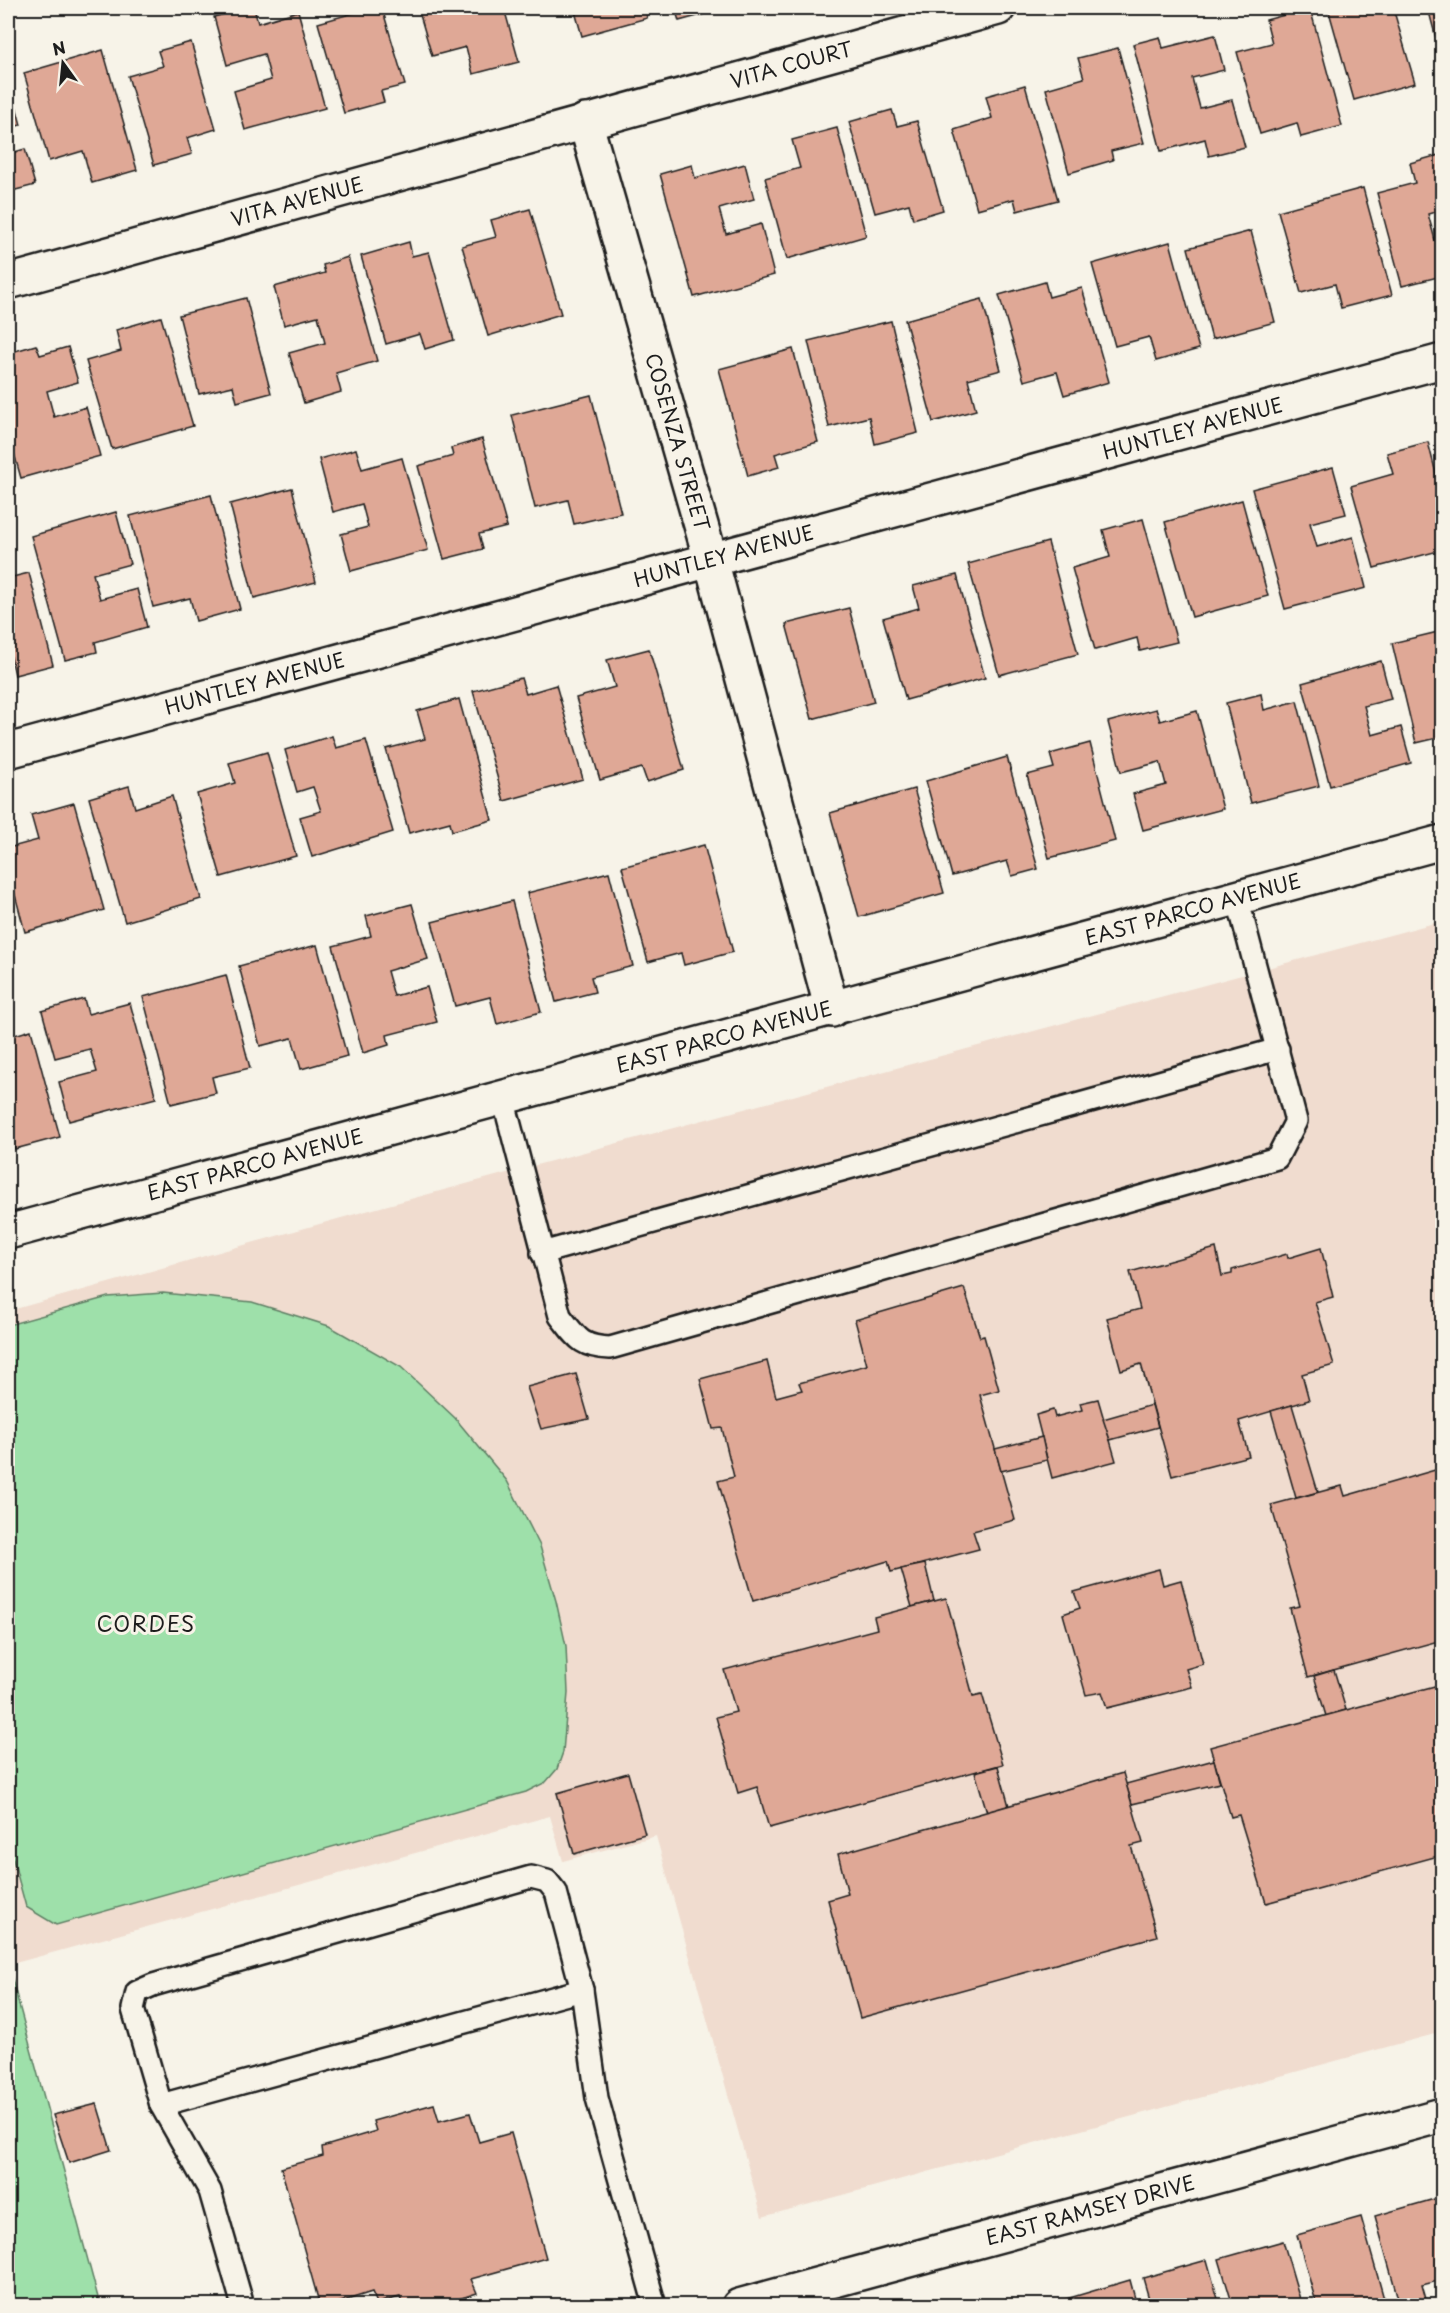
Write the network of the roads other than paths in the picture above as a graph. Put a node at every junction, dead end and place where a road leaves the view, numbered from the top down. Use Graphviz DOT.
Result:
graph roads {
  1 [pos="998,8"];
  2 [pos="585,121"];
  3 [pos="8,282"];
  4 [pos="1443,361"];
  5 [pos="711,560"];
  6 [pos="8,751"];
  7 [pos="1443,842"];
  8 [pos="1237,897"];
  9 [pos="832,1010"];
  10 [pos="1278,1049"];
  11 [pos="502,1098"];
  12 [pos="8,1232"];
  13 [pos="542,1252"];
  14 [pos="582,1990"];
  15 [pos="161,2105"];
  16 [pos="1443,2115"];
  17 [pos="832,2293"];
  18 [pos="243,2306"];
  19 [pos="655,2306"];
  20 [pos="739,2306"];
  1 -- 2 [label="street, VITA COURT"];
  2 -- 3 [label="street, VITA AVENUE"];
  2 -- 5 [label="street, COSENZA STREET"];
  4 -- 5 [label="street, HUNTLEY AVENUE"];
  5 -- 6 [label="street, HUNTLEY AVENUE"];
  5 -- 9 [label="street, COSENZA STREET"];
  7 -- 8 [label="street, EAST PARCO AVENUE"];
  8 -- 9 [label="street, EAST PARCO AVENUE"];
  8 -- 10 [label="lane"];
  9 -- 11 [label="street, EAST PARCO AVENUE"];
  10 -- 13 [label="lane"];
  10 -- 13 [label="lane"];
  11 -- 12 [label="street, EAST PARCO AVENUE"];
  11 -- 13 [label="lane"];
  14 -- 15 [label="lane"];
  14 -- 15 [label="lane"];
  14 -- 19 [label="lane"];
  15 -- 18 [label="lane"];
  16 -- 17 [label="street, EAST RAMSEY DRIVE"];
  17 -- 20 [label="street, EAST RAMSEY DRIVE"];
}
